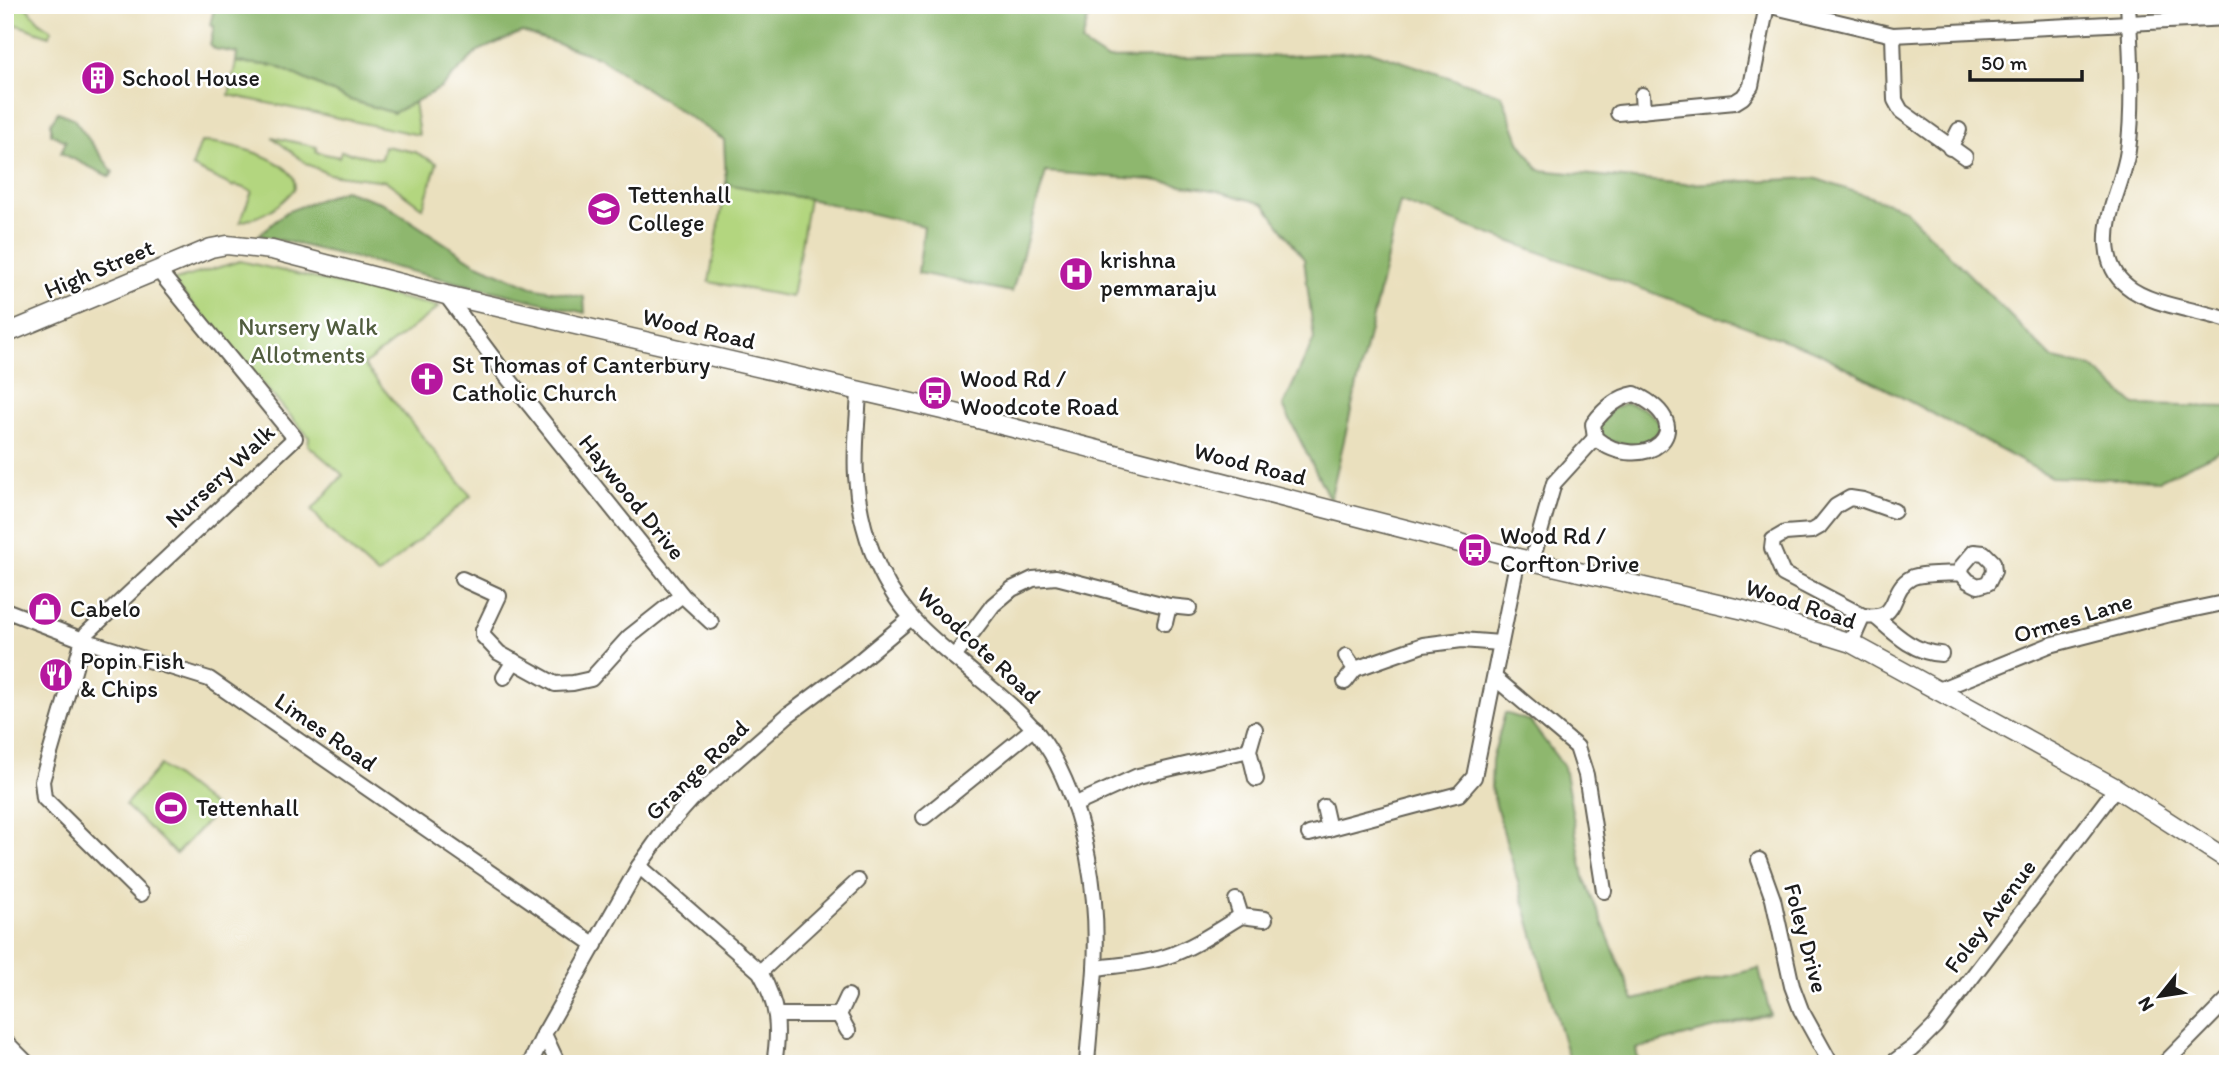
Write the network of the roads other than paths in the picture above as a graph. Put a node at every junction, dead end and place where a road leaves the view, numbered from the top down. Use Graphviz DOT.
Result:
graph roads {
  1 [pos="1767,5"];
  2 [pos="2128,5"];
  3 [pos="2228,18"];
  4 [pos="2129,23"];
  5 [pos="1893,35"];
  6 [pos="1642,95"];
  7 [pos="1643,111"];
  8 [pos="1618,113"];
  9 [pos="1959,130"];
  10 [pos="1950,148"];
  11 [pos="1965,157"];
  12 [pos="211,248"];
  13 [pos="158,271"];
  14 [pos="446,295"];
  15 [pos="2228,320"];
  16 [pos="5,334"];
  17 [pos="859,391"];
  18 [pos="1595,438"];
  19 [pos="1894,511"];
  20 [pos="1525,559"];
  21 [pos="1961,573"];
  22 [pos="462,579"];
  23 [pos="681,596"];
  24 [pos="2228,602"];
  25 [pos="1169,606"];
  26 [pos="1189,608"];
  27 [pos="5,610"];
  28 [pos="1870,617"];
  29 [pos="911,618"];
  30 [pos="711,622"];
  31 [pos="1165,623"];
  32 [pos="83,640"];
  33 [pos="1500,643"];
  34 [pos="1851,643"];
  35 [pos="1941,654"];
  36 [pos="1346,656"];
  37 [pos="954,657"];
  38 [pos="514,661"];
  39 [pos="1355,669"];
  40 [pos="504,677"];
  41 [pos="1495,678"];
  42 [pos="1345,682"];
  43 [pos="1936,691"];
  44 [pos="1034,728"];
  45 [pos="1255,729"];
  46 [pos="1249,750"];
  47 [pos="1256,779"];
  48 [pos="2116,788"];
  49 [pos="1074,806"];
  50 [pos="1324,807"];
  51 [pos="924,817"];
  52 [pos="1329,829"];
  53 [pos="1309,834"];
  54 [pos="1759,860"];
  55 [pos="2228,860"];
  56 [pos="639,866"];
  57 [pos="858,881"];
  58 [pos="1604,891"];
  59 [pos="141,894"];
  60 [pos="1236,900"];
  61 [pos="1241,916"];
  62 [pos="1265,919"];
  63 [pos="595,945"];
  64 [pos="1095,968"];
  65 [pos="760,972"];
  66 [pos="848,996"];
  67 [pos="2228,999"];
  68 [pos="777,1015"];
  69 [pos="839,1015"];
  70 [pos="848,1031"];
  71 [pos="544,1034"];
  72 [pos="5,1041"];
  73 [pos="28,1064"];
  74 [pos="530,1064"];
  75 [pos="558,1064"];
  76 [pos="774,1064"];
  77 [pos="1087,1064"];
  78 [pos="1831,1064"];
  79 [pos="1891,1064"];
  80 [pos="2164,1064"];
  1 -- 5 [label="street"];
  1 -- 7 [label="street"];
  2 -- 4 [label="street"];
  3 -- 4 [label="street"];
  4 -- 5 [label="street"];
  4 -- 15 [label="street"];
  5 -- 10 [label="street"];
  6 -- 7 [label="street"];
  7 -- 8 [label="street"];
  9 -- 10 [label="street"];
  10 -- 11 [label="street"];
  12 -- 13 [label="street, High Street"];
  12 -- 14 [label="street, Wood Road"];
  13 -- 16 [label="street, High Street"];
  13 -- 32 [label="street, Nursery Walk"];
  14 -- 17 [label="street, Wood Road"];
  14 -- 23 [label="street, Haywood Drive"];
  17 -- 20 [label="street, Wood Road"];
  17 -- 29 [label="street, Woodcote Road"];
  18 -- 18 [label="street"];
  18 -- 20 [label="street"];
  19 -- 28 [label="street"];
  20 -- 33 [label="street"];
  20 -- 34 [label="street, Wood Road"];
  21 -- 28 [label="street"];
  22 -- 38 [label="street"];
  23 -- 30 [label="street, Haywood Drive"];
  23 -- 38 [label="street"];
  24 -- 43 [label="street, Ormes Lane"];
  25 -- 26 [label="street"];
  25 -- 31 [label="street"];
  25 -- 37 [label="street"];
  27 -- 32 [label="street, Limes Road"];
  28 -- 34 [label="street"];
  28 -- 35 [label="street"];
  29 -- 37 [label="street, Woodcote Road"];
  29 -- 56 [label="street, Grange Road"];
  32 -- 59 [label="street"];
  32 -- 63 [label="street, Limes Road"];
  33 -- 39 [label="street"];
  33 -- 41 [label="street"];
  34 -- 43 [label="street, Wood Road"];
  36 -- 39 [label="street"];
  37 -- 44 [label="street, Woodcote Road"];
  38 -- 40 [label="street"];
  39 -- 42 [label="street"];
  41 -- 52 [label="street"];
  41 -- 58 [label="street"];
  43 -- 48 [label="street, Wood Road"];
  44 -- 49 [label="street, Woodcote Road"];
  44 -- 51 [label="street, Woodcote Road"];
  45 -- 46 [label="street"];
  46 -- 47 [label="street"];
  46 -- 49 [label="street"];
  48 -- 55 [label="street, Wood Road"];
  48 -- 79 [label="street, Foley Avenue"];
  49 -- 64 [label="street, Woodcote Road"];
  50 -- 52 [label="street"];
  52 -- 53 [label="street"];
  54 -- 78 [label="street, Foley Drive"];
  56 -- 63 [label="street, Grange Road"];
  56 -- 65 [label="street"];
  57 -- 65 [label="street"];
  60 -- 61 [label="street"];
  61 -- 62 [label="street"];
  61 -- 64 [label="street"];
  63 -- 71 [label="street, Grange Road"];
  64 -- 77 [label="street, Woodcote Road"];
  65 -- 68 [label="street"];
  66 -- 69 [label="street"];
  67 -- 80 [label="street"];
  68 -- 69 [label="street"];
  68 -- 76 [label="street"];
  69 -- 70 [label="street"];
  71 -- 74 [label="street, Grange Road"];
  71 -- 75 [label="street"];
  72 -- 73 [label="street"];
}
